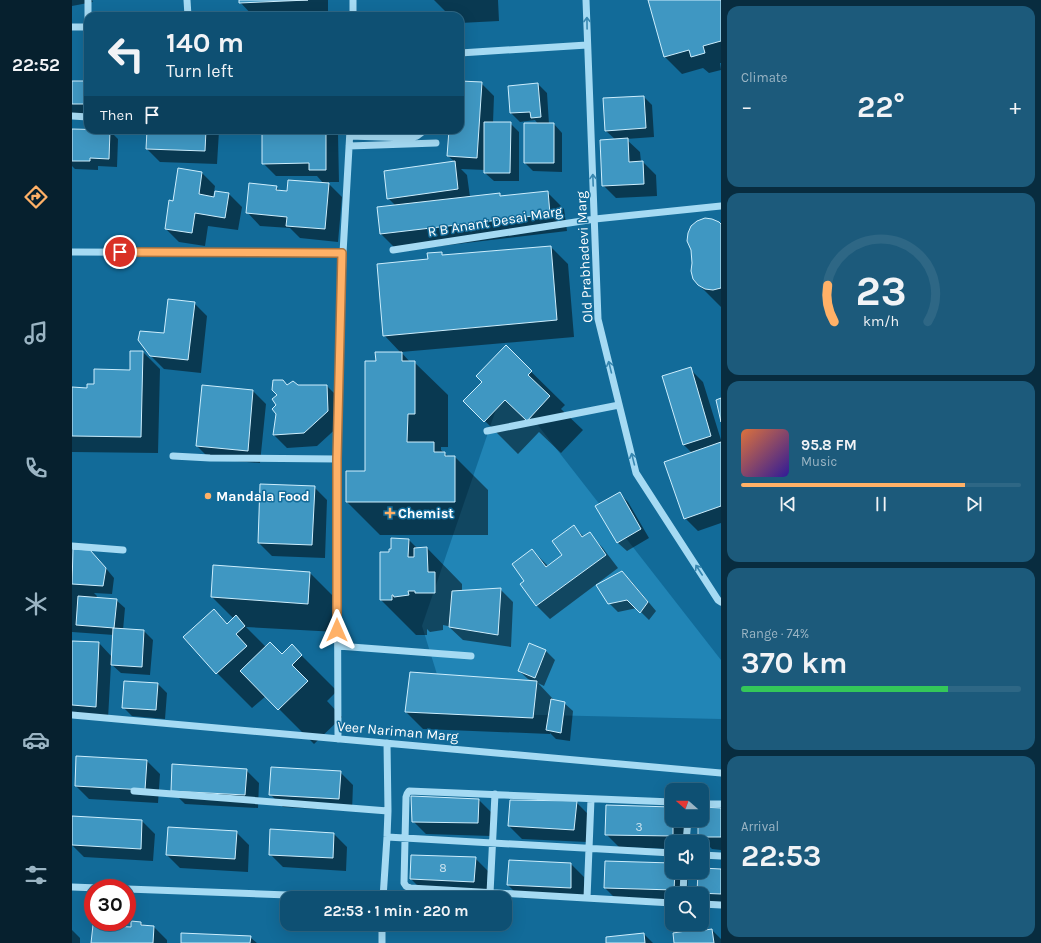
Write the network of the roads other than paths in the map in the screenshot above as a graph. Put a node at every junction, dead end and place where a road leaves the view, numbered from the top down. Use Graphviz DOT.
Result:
graph roads {
  1 [pos="88,0"];
  2 [pos="187,0"];
  3 [pos="353,0"];
  4 [pos="586,0"];
  5 [pos="88,12"];
  6 [pos="188,12"];
  7 [pos="354,12"];
  8 [pos="72,27"];
  9 [pos="84,28"];
  10 [pos="588,45"];
  11 [pos="464,53"];
  12 [pos="72,116"];
  13 [pos="84,117"];
  14 [pos="350,134"];
  15 [pos="362,134"];
  16 [pos="420,134"];
  17 [pos="436,143"];
  18 [pos="350,146"];
  19 [pos="721,206"];
  20 [pos="595,220"];
  21 [pos="393,250"];
  22 [pos="72,252"];
  23 [pos="342,253"];
  24 [pos="619,405"];
  25 [pos="487,430"];
  26 [pos="173,456"];
  27 [pos="337,459"];
  28 [pos="72,546"];
  29 [pos="123,550"];
  30 [pos="721,602"];
  31 [pos="338,646"];
  32 [pos="471,656"];
  33 [pos="72,715"];
  34 [pos="338,739"];
  35 [pos="387,743"];
  36 [pos="721,773"];
  37 [pos="134,791"];
  38 [pos="494,794"];
  39 [pos="591,799"];
  40 [pos="665,802"];
  41 [pos="709,804"];
  42 [pos="721,804"];
  43 [pos="388,811"];
  44 [pos="387,837"];
  45 [pos="405,838"];
  46 [pos="492,843"];
  47 [pos="589,848"];
  48 [pos="665,853"];
  49 [pos="709,855"];
  50 [pos="721,856"];
  51 [pos="72,887"];
  52 [pos="84,887"];
  53 [pos="136,889"];
  54 [pos="383,891"];
  55 [pos="458,891"];
  56 [pos="490,891"];
  57 [pos="512,894"];
  58 [pos="280,895"];
  59 [pos="587,898"];
  60 [pos="665,903"];
  61 [pos="709,904"];
  62 [pos="721,905"];
  63 [pos="382,931"];
  64 [pos="382,943"];
  1 -- 5 [label="street"];
  2 -- 6 [label="street"];
  3 -- 7 [label="street"];
  10 -- 4 [label="street, Old Prabhadevi Marg, one-way"];
  8 -- 9 [label="street"];
  10 -- 11 [label="street"];
  20 -- 10 [label="street, Old Prabhadevi Marg, one-way"];
  12 -- 13 [label="street"];
  14 -- 18 [label="street"];
  15 -- 16 [label="street"];
  17 -- 18 [label="street"];
  18 -- 23 [label="street"];
  19 -- 20 [label="street, R B Anant Desai Marg"];
  20 -- 21 [label="street, R B Anant Desai Marg"];
  24 -- 20 [label="street, Old Prabhadevi Marg, one-way"];
  22 -- 23 [label="street"];
  23 -- 27 [label="street"];
  24 -- 25 [label="street"];
  30 -- 24 [label="street, Old Prabhadevi Marg, one-way"];
  26 -- 27 [label="street"];
  27 -- 31 [label="street"];
  28 -- 29 [label="street"];
  31 -- 32 [label="street"];
  31 -- 34 [label="street"];
  33 -- 34 [label="street, Veer Nariman Marg"];
  34 -- 35 [label="street, Veer Nariman Marg"];
  35 -- 36 [label="street, Veer Nariman Marg"];
  35 -- 43 [label="street"];
  37 -- 43 [label="street"];
  38 -- 39 [label="street"];
  38 -- 45 [label="street"];
  38 -- 46 [label="street"];
  39 -- 40 [label="street"];
  39 -- 47 [label="street"];
  41 -- 42 [label="street"];
  43 -- 44 [label="street"];
  44 -- 45 [label="street"];
  44 -- 54 [label="street"];
  45 -- 46 [label="street"];
  45 -- 55 [label="street"];
  46 -- 47 [label="street"];
  46 -- 56 [label="street"];
  47 -- 48 [label="street"];
  47 -- 59 [label="street"];
  49 -- 50 [label="street"];
  51 -- 52 [label="street"];
  53 -- 58 [label="street"];
  57 -- 59 [label="street"];
  59 -- 60 [label="street"];
  61 -- 62 [label="street"];
  63 -- 64 [label="street"];
}
